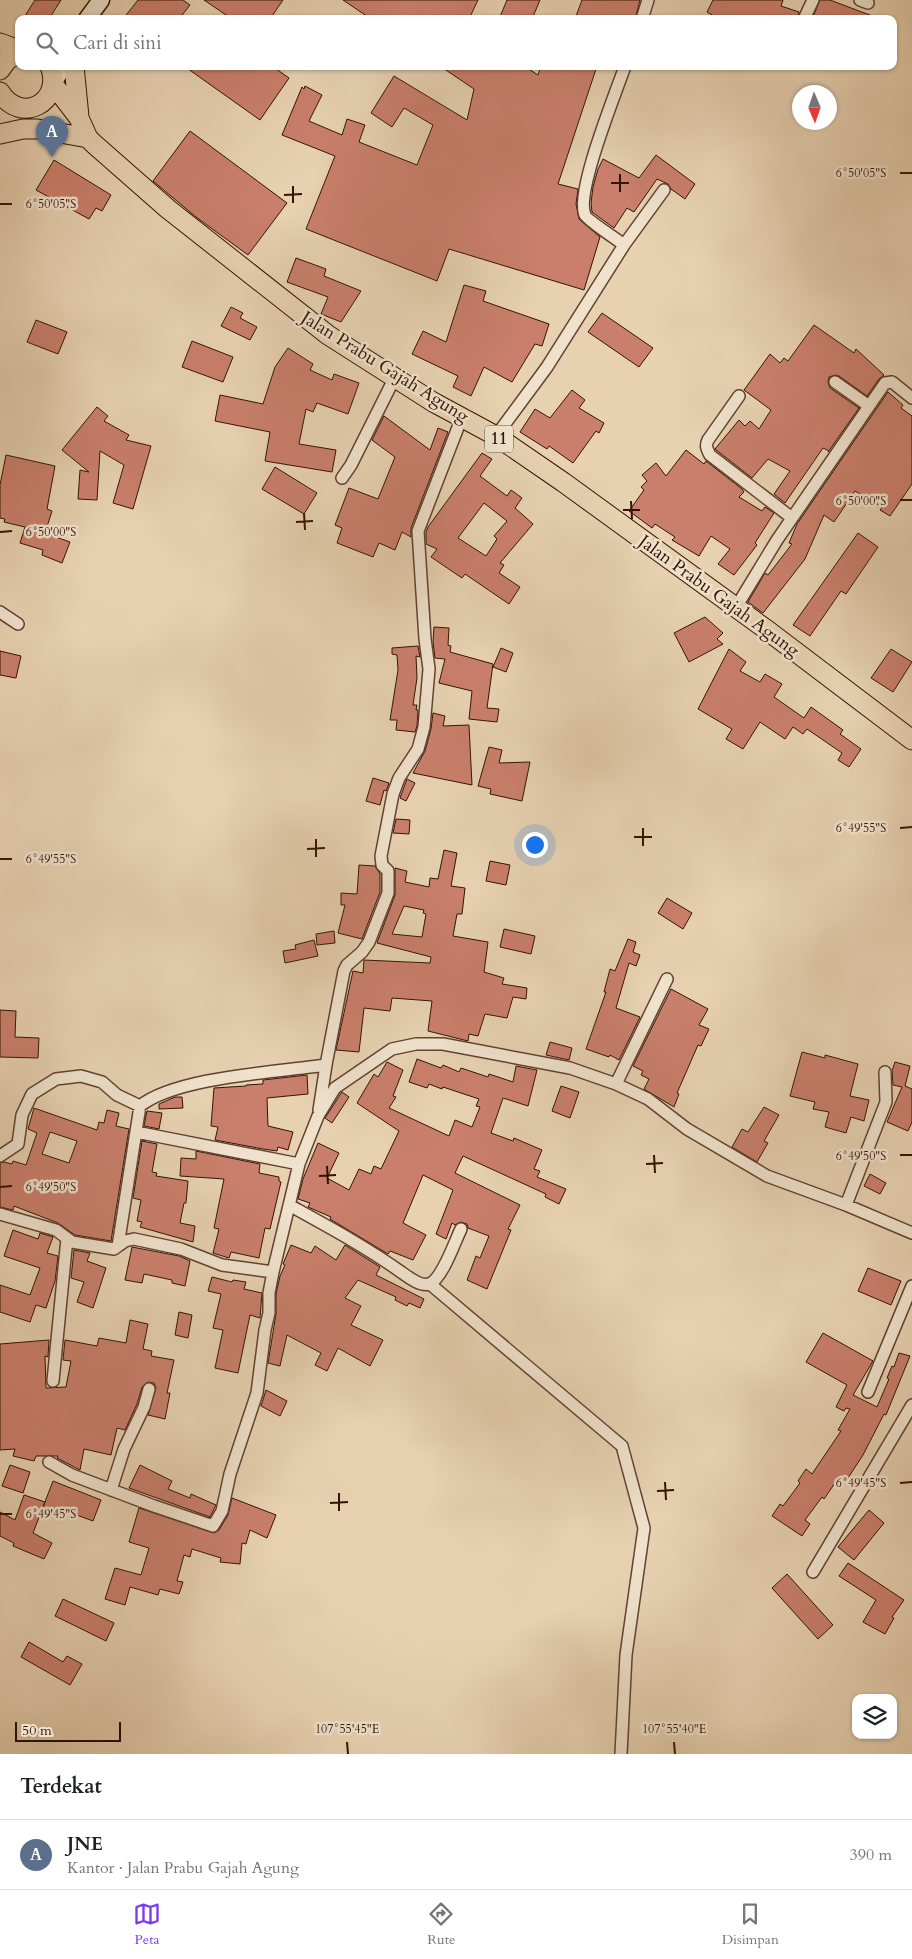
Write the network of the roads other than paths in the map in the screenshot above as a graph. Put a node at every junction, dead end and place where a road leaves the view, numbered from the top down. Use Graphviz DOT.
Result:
graph roads {
  1 [pos="101,0"];
  2 [pos="648,0"];
  3 [pos="813,0"];
  4 [pos="89,15"];
  5 [pos="643,15"];
  6 [pos="806,15"];
  7 [pos="0,38"];
  8 [pos="15,40"];
  9 [pos="0,43"];
  10 [pos="15,49"];
  11 [pos="15,56"];
  12 [pos="0,70"];
  13 [pos="74,70"];
  14 [pos="624,70"];
  15 [pos="52,75"];
  16 [pos="0,92"];
  17 [pos="25,109"];
  18 [pos="79,118"];
  19 [pos="0,128"];
  20 [pos="0,134"];
  21 [pos="64,134"];
  22 [pos="88,138"];
  23 [pos="664,190"];
  24 [pos="624,245"];
  25 [pos="395,377"];
  26 [pos="835,382"];
  27 [pos="739,396"];
  28 [pos="912,398"];
  29 [pos="869,406"];
  30 [pos="462,417"];
  31 [pos="496,436"];
  32 [pos="342,478"];
  33 [pos="792,518"];
  34 [pos="735,609"];
  35 [pos="0,612"];
  36 [pos="18,624"];
  37 [pos="912,740"];
  38 [pos="667,979"];
  39 [pos="326,1065"];
  40 [pos="885,1072"];
  41 [pos="616,1084"];
  42 [pos="140,1106"];
  43 [pos="318,1116"];
  44 [pos="136,1132"];
  45 [pos="0,1156"];
  46 [pos="299,1164"];
  47 [pos="289,1205"];
  48 [pos="846,1205"];
  49 [pos="0,1214"];
  50 [pos="461,1229"];
  51 [pos="912,1234"];
  52 [pos="67,1238"];
  53 [pos="118,1246"];
  54 [pos="273,1272"];
  55 [pos="430,1284"];
  56 [pos="912,1286"];
  57 [pos="53,1381"];
  58 [pos="149,1389"];
  59 [pos="868,1392"];
  60 [pos="912,1405"];
  61 [pos="49,1462"];
  62 [pos="111,1490"];
  63 [pos="813,1572"];
  64 [pos="621,1754"];
  1 -- 4 [label="main road"];
  2 -- 5 [label="street"];
  3 -- 6 [label="street"];
  7 -- 8 [label="main road"];
  9 -- 10 [label="main road"];
  11 -- 12 [label="main road"];
  13 -- 18 [label="main road"];
  14 -- 24 [label="street"];
  15 -- 17 [label="main road"];
  15 -- 18 [label="main road, 11"];
  16 -- 17 [label="main road"];
  17 -- 19 [label="main road"];
  17 -- 21 [label="main road"];
  18 -- 22 [label="main road, 11"];
  20 -- 21 [label="main road"];
  21 -- 22 [label="main road"];
  22 -- 25 [label="main road, Jalan Prabu Gajah Agung / 11"];
  23 -- 24 [label="street"];
  24 -- 31 [label="street"];
  25 -- 30 [label="main road, Jalan Prabu Gajah Agung / 11"];
  25 -- 32 [label="street"];
  26 -- 29 [label="street"];
  27 -- 33 [label="street"];
  28 -- 29 [label="street"];
  29 -- 33 [label="street"];
  30 -- 31 [label="main road, Jalan Prabu Gajah Agung / 11"];
  30 -- 39 [label="street"];
  31 -- 34 [label="main road, Jalan Prabu Gajah Agung / 11"];
  33 -- 34 [label="street"];
  34 -- 37 [label="main road, Jalan Prabu Gajah Agung / 11"];
  35 -- 36 [label="street"];
  38 -- 41 [label="street"];
  39 -- 42 [label="street"];
  39 -- 43 [label="street"];
  40 -- 48 [label="street"];
  41 -- 43 [label="street"];
  41 -- 48 [label="street"];
  42 -- 44 [label="street"];
  42 -- 45 [label="street"];
  43 -- 46 [label="street"];
  44 -- 46 [label="street"];
  44 -- 53 [label="street"];
  46 -- 47 [label="street"];
  47 -- 54 [label="street"];
  47 -- 55 [label="street"];
  48 -- 51 [label="street"];
  49 -- 52 [label="street"];
  50 -- 55 [label="street"];
  52 -- 53 [label="street"];
  52 -- 57 [label="street"];
  53 -- 54 [label="street"];
  54 -- 62 [label="street"];
  55 -- 64 [label="street"];
  56 -- 59 [label="street"];
  58 -- 62 [label="street"];
  60 -- 63 [label="street"];
  61 -- 62 [label="street"];
}
